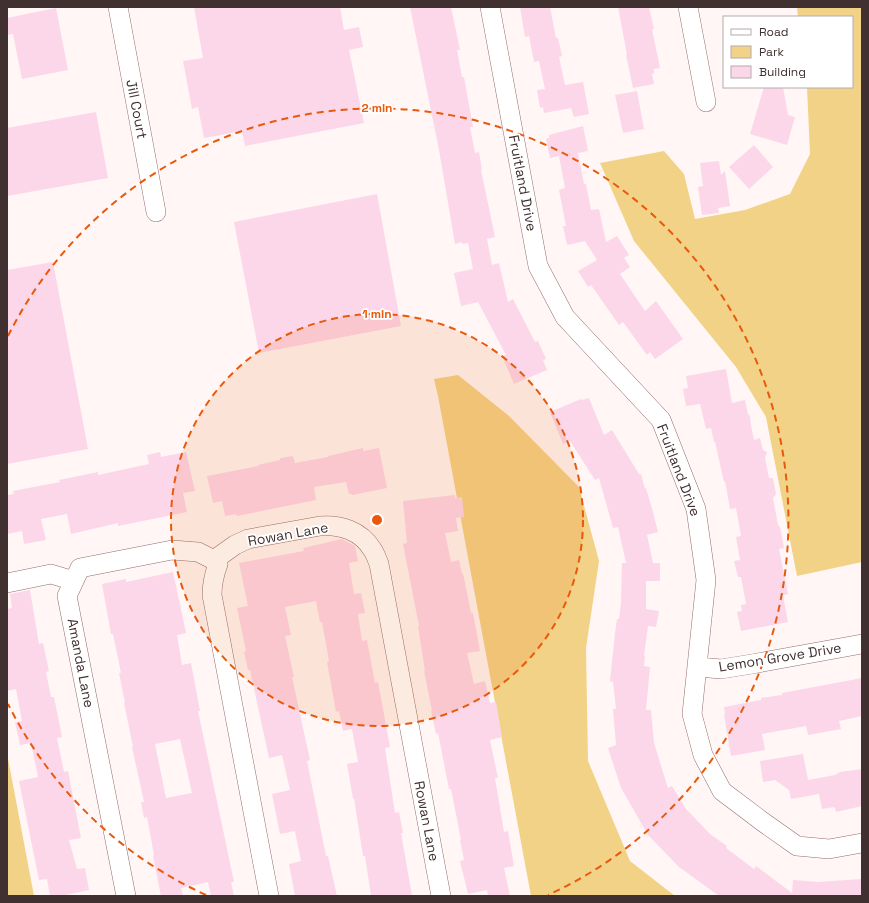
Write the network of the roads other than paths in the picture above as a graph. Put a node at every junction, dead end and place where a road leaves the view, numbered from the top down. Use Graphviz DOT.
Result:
graph roads {
  1 [pos="118,7"];
  2 [pos="490,7"];
  3 [pos="688,7"];
  4 [pos="706,102"];
  5 [pos="156,212"];
  6 [pos="214,560"];
  7 [pos="74,581"];
  8 [pos="7,583"];
  9 [pos="862,644"];
  10 [pos="698,667"];
  11 [pos="862,843"];
  12 [pos="126,896"];
  13 [pos="269,896"];
  14 [pos="441,896"];
  1 -- 5 [label="street, Jill Court"];
  2 -- 10 [label="street, Fruitland Drive"];
  3 -- 4 [label="street"];
  6 -- 7 [label="street, Amanda Lane"];
  6 -- 13 [label="street"];
  6 -- 14 [label="street, Rowan Lane"];
  7 -- 8 [label="street"];
  7 -- 12 [label="street, Amanda Lane"];
  9 -- 10 [label="street, Lemon Grove Drive"];
  10 -- 11 [label="street, Fruitland Drive"];
}
